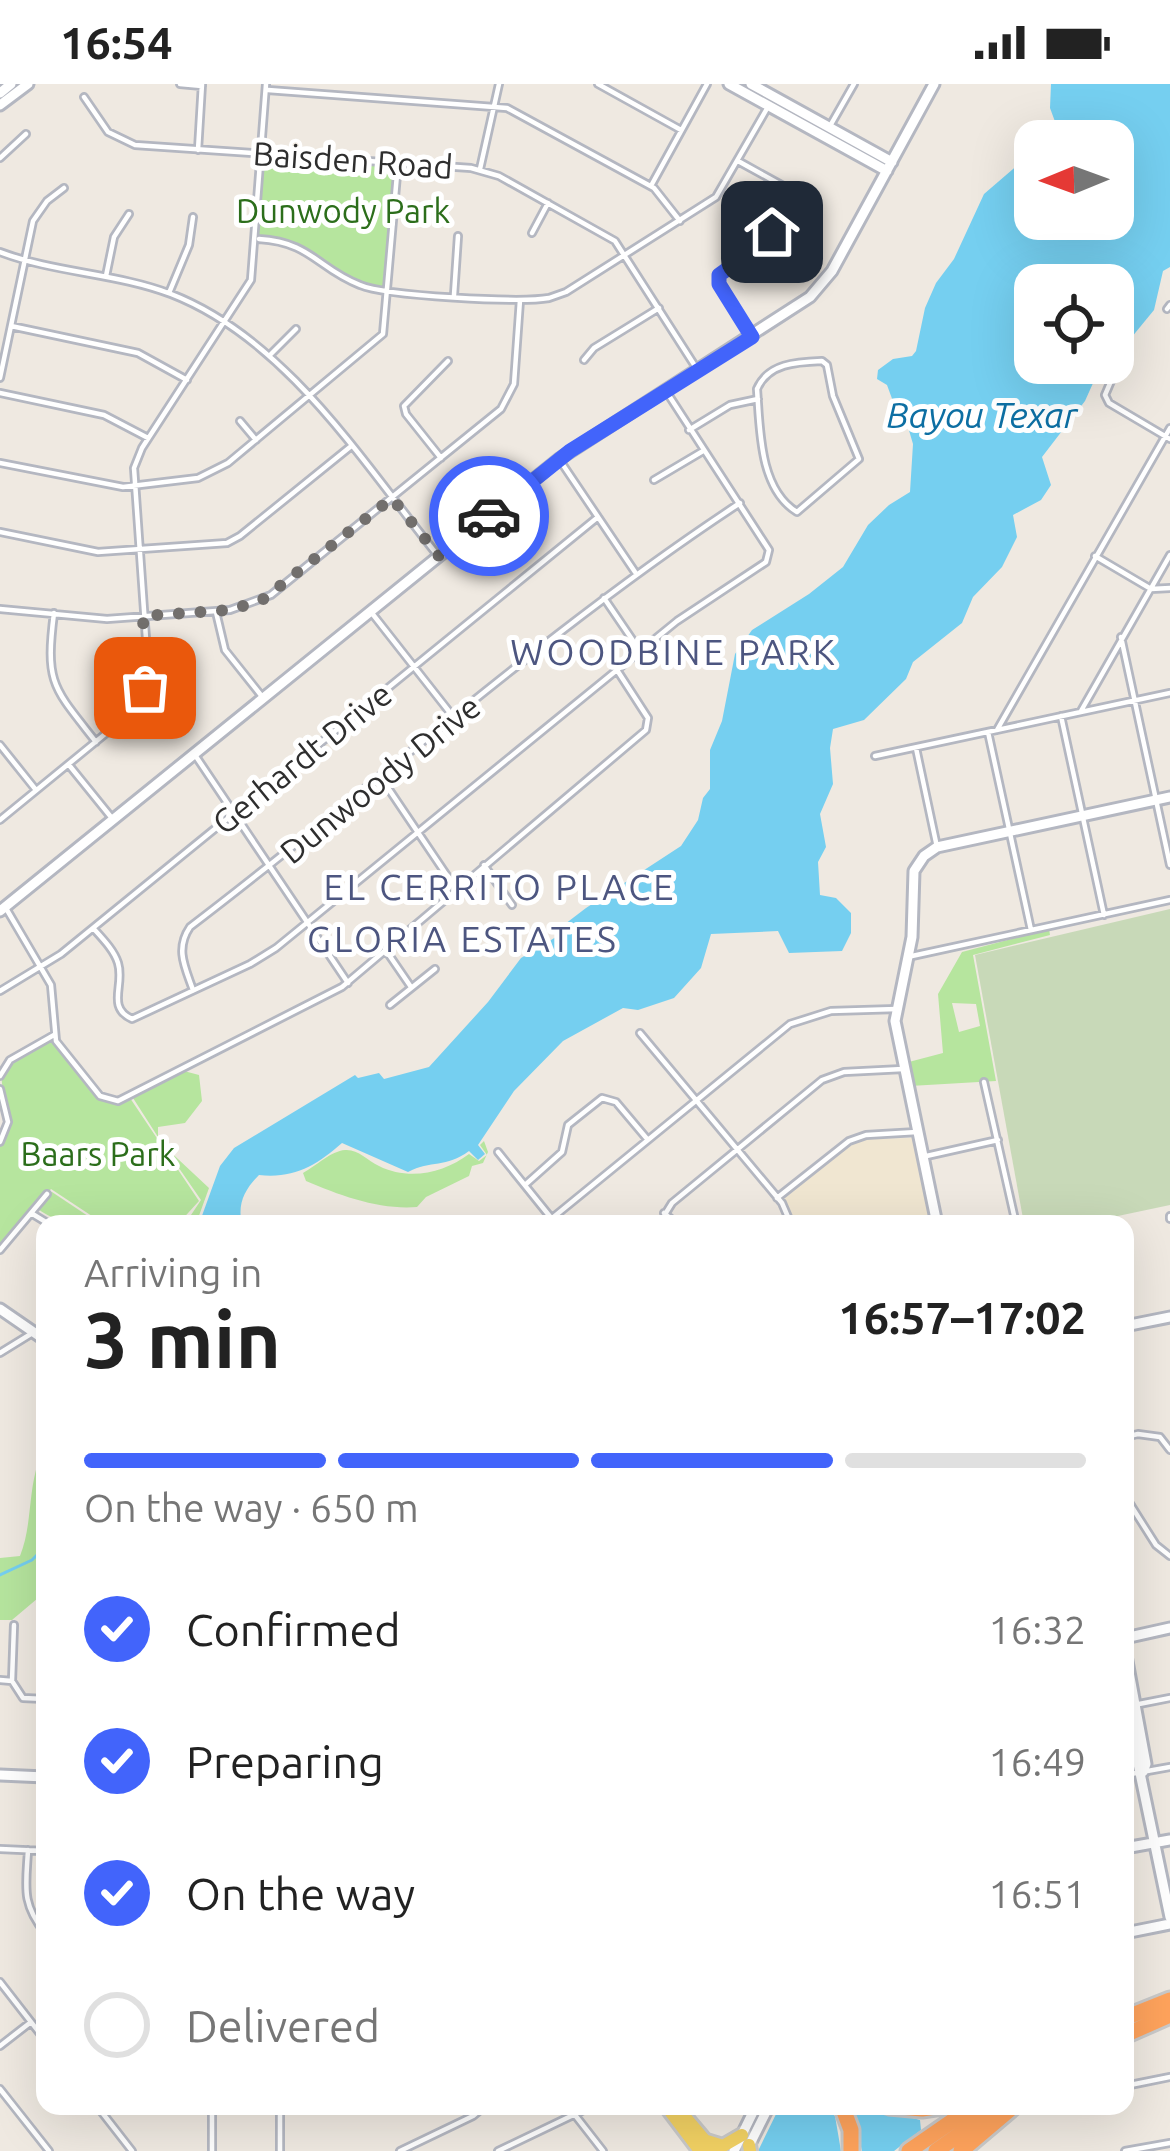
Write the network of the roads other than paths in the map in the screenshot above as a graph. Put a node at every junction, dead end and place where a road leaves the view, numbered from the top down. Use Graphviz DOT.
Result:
graph roads {
  1 [pos="11,84"];
  2 [pos="28,84"];
  3 [pos="181,84"];
  4 [pos="499,84"];
  5 [pos="598,84"];
  6 [pos="707,84"];
  7 [pos="729,84"];
  8 [pos="751,84"];
  9 [pos="780,84"];
  10 [pos="854,84"];
  11 [pos="934,84"];
  12 [pos="202,85"];
  13 [pos="266,87"];
  14 [pos="0,93"];
  15 [pos="84,98"];
  16 [pos="771,101"];
  17 [pos="0,105"];
  18 [pos="494,106"];
  19 [pos="682,130"];
  20 [pos="827,132"];
  21 [pos="26,134"];
  22 [pos="198,150"];
  23 [pos="262,154"];
  24 [pos="0,158"];
  25 [pos="738,161"];
  26 [pos="398,163"];
  27 [pos="890,167"];
  28 [pos="480,169"];
  29 [pos="651,186"];
  30 [pos="64,188"];
  31 [pos="548,203"];
  32 [pos="129,214"];
  33 [pos="193,217"];
  34 [pos="680,221"];
  35 [pos="532,233"];
  36 [pos="458,236"];
  37 [pos="256,238"];
  38 [pos="0,252"];
  39 [pos="626,255"];
  40 [pos="24,259"];
  41 [pos="106,276"];
  42 [pos="390,291"];
  43 [pos="169,293"];
  44 [pos="454,295"];
  45 [pos="520,300"];
  46 [pos="659,308"];
  47 [pos="225,321"];
  48 [pos="10,326"];
  49 [pos="296,328"];
  50 [pos="752,337"];
  51 [pos="270,355"];
  52 [pos="584,360"];
  53 [pos="448,361"];
  54 [pos="698,371"];
  55 [pos="0,378"];
  56 [pos="187,380"];
  57 [pos="1110,384"];
  58 [pos="666,392"];
  59 [pos="0,393"];
  60 [pos="309,397"];
  61 [pos="758,399"];
  62 [pos="240,422"];
  63 [pos="1170,428"];
  64 [pos="688,430"];
  65 [pos="148,438"];
  66 [pos="1167,438"];
  67 [pos="256,440"];
  68 [pos="350,447"];
  69 [pos="703,451"];
  70 [pos="441,458"];
  71 [pos="559,459"];
  72 [pos="0,463"];
  73 [pos="655,480"];
  74 [pos="134,486"];
  75 [pos="392,498"];
  76 [pos="740,503"];
  77 [pos="598,517"];
  78 [pos="0,532"];
  79 [pos="139,550"];
  80 [pos="1170,555"];
  81 [pos="439,556"];
  82 [pos="1095,556"];
  83 [pos="635,572"];
  84 [pos="1150,588"];
  85 [pos="1170,588"];
  86 [pos="604,598"];
  87 [pos="0,609"];
  88 [pos="216,611"];
  89 [pos="371,612"];
  90 [pos="54,614"];
  91 [pos="143,616"];
  92 [pos="1121,637"];
  93 [pos="640,652"];
  94 [pos="415,666"];
  95 [pos="617,670"];
  96 [pos="1170,693"];
  97 [pos="264,700"];
  98 [pos="1134,700"];
  99 [pos="1081,712"];
  100 [pos="1061,716"];
  101 [pos="455,718"];
  102 [pos="993,731"];
  103 [pos="96,742"];
  104 [pos="0,745"];
  105 [pos="916,748"];
  106 [pos="195,755"];
  107 [pos="875,756"];
  108 [pos="68,764"];
  109 [pos="382,778"];
  110 [pos="36,790"];
  111 [pos="1170,797"];
  112 [pos="1156,800"];
  113 [pos="235,813"];
  114 [pos="1083,815"];
  115 [pos="0,820"];
  116 [pos="114,821"];
  117 [pos="1010,831"];
  118 [pos="418,832"];
  119 [pos="937,847"];
  120 [pos="484,865"];
  121 [pos="1170,866"];
  122 [pos="272,868"];
  123 [pos="456,889"];
  124 [pos="1170,900"];
  125 [pos="512,905"];
  126 [pos="3,910"];
  127 [pos="1104,915"];
  128 [pos="308,922"];
  129 [pos="94,928"];
  130 [pos="1031,930"];
  131 [pos="385,949"];
  132 [pos="908,956"];
  133 [pos="40,967"];
  134 [pos="435,969"];
  135 [pos="348,983"];
  136 [pos="410,987"];
  137 [pos="0,991"];
  138 [pos="194,992"];
  139 [pos="390,1005"];
  140 [pos="897,1010"];
  141 [pos="640,1033"];
  142 [pos="53,1035"];
  143 [pos="903,1069"];
  144 [pos="0,1076"];
  145 [pos="984,1082"];
  146 [pos="0,1089"];
  147 [pos="695,1101"];
  148 [pos="917,1132"];
  149 [pos="648,1140"];
  150 [pos="998,1140"];
  151 [pos="0,1142"];
  152 [pos="736,1150"];
  153 [pos="498,1152"];
  154 [pos="922,1157"];
  155 [pos="525,1185"];
  156 [pos="47,1193"];
  157 [pos="777,1198"];
  158 [pos="31,1213"];
  159 [pos="664,1214"];
  160 [pos="546,1215"];
  161 [pos="559,1215"];
  162 [pos="786,1215"];
  163 [pos="935,1215"];
  164 [pos="1014,1215"];
  165 [pos="36,1216"];
  166 [pos="0,1250"];
  167 [pos="0,1310"];
  168 [pos="1170,1317"];
  169 [pos="1134,1324"];
  170 [pos="34,1333"];
  171 [pos="0,1353"];
  172 [pos="1170,1429"];
  173 [pos="1134,1435"];
  174 [pos="1160,1437"];
  175 [pos="1170,1450"];
  176 [pos="1134,1511"];
  177 [pos="1170,1556"];
  178 [pos="14,1625"];
  179 [pos="1170,1628"];
  180 [pos="1134,1636"];
  181 [pos="0,1680"];
  182 [pos="12,1681"];
  183 [pos="1170,1698"];
  184 [pos="36,1699"];
  185 [pos="1134,1704"];
  186 [pos="1134,1725"];
  187 [pos="1170,1767"];
  188 [pos="1143,1772"];
  189 [pos="1134,1774"];
  190 [pos="0,1775"];
  191 [pos="36,1777"];
  192 [pos="1170,1840"];
  193 [pos="1156,1843"];
  194 [pos="1134,1847"];
  195 [pos="0,1850"];
  196 [pos="28,1850"];
  197 [pos="36,1850"];
  198 [pos="36,1920"];
  199 [pos="1170,1920"];
  200 [pos="1134,1930"];
  201 [pos="0,1982"];
  202 [pos="1170,2000"];
  203 [pos="1134,2014"];
  204 [pos="1170,2015"];
  205 [pos="31,2022"];
  206 [pos="36,2028"];
  207 [pos="1134,2031"];
  208 [pos="0,2046"];
  209 [pos="1170,2077"];
  210 [pos="1134,2084"];
  211 [pos="0,2089"];
  212 [pos="104,2115"];
  213 [pos="212,2115"];
  214 [pos="280,2115"];
  215 [pos="474,2115"];
  216 [pos="575,2115"];
  217 [pos="675,2115"];
  218 [pos="682,2115"];
  219 [pos="754,2115"];
  220 [pos="764,2115"];
  221 [pos="845,2115"];
  222 [pos="961,2115"];
  223 [pos="987,2115"];
  224 [pos="1003,2115"];
  225 [pos="1170,2143"];
  226 [pos="747,2146"];
  227 [pos="706,2148"];
  228 [pos="49,2151"];
  229 [pos="132,2151"];
  230 [pos="212,2151"];
  231 [pos="280,2151"];
  232 [pos="400,2151"];
  233 [pos="497,2151"];
  234 [pos="603,2151"];
  235 [pos="734,2151"];
  236 [pos="851,2151"];
  237 [pos="909,2151"];
  238 [pos="936,2151"];
  239 [pos="961,2151"];
  240 [pos="1125,2151"];
  1 -- 14 [label="main road"];
  2 -- 17 [label="main road"];
  3 -- 12 [label="street"];
  4 -- 18 [label="street"];
  5 -- 19 [label="street"];
  6 -- 19 [label="street"];
  7 -- 16 [label="main road"];
  8 -- 16 [label="main road"];
  9 -- 16 [label="street"];
  10 -- 20 [label="street"];
  11 -- 27 [label="main road"];
  12 -- 22 [label="street"];
  13 -- 18 [label="street"];
  13 -- 23 [label="street"];
  15 -- 22 [label="street, Baisden Road"];
  16 -- 20 [label="main road"];
  16 -- 25 [label="street"];
  18 -- 28 [label="street"];
  18 -- 29 [label="street"];
  19 -- 29 [label="street"];
  20 -- 27 [label="main road"];
  21 -- 24 [label="street"];
  22 -- 23 [label="street, Baisden Road"];
  23 -- 26 [label="street, Baisden Road"];
  23 -- 37 [label="street"];
  25 -- 34 [label="street"];
  25 -- 50 [label="street"];
  26 -- 28 [label="street, Baisden Road"];
  26 -- 42 [label="street"];
  27 -- 50 [label="main road"];
  28 -- 31 [label="street, Baisden Road"];
  29 -- 34 [label="street"];
  30 -- 40 [label="street"];
  31 -- 35 [label="street"];
  31 -- 39 [label="street, Baisden Road"];
  32 -- 41 [label="street"];
  33 -- 43 [label="street"];
  34 -- 39 [label="street"];
  36 -- 44 [label="street"];
  37 -- 42 [label="street"];
  37 -- 47 [label="street"];
  38 -- 40 [label="street"];
  39 -- 45 [label="street"];
  39 -- 46 [label="street, Baisden Road"];
  40 -- 41 [label="street"];
  40 -- 48 [label="street"];
  41 -- 43 [label="street"];
  42 -- 44 [label="street"];
  42 -- 60 [label="street"];
  43 -- 47 [label="street"];
  44 -- 45 [label="street"];
  45 -- 70 [label="street"];
  46 -- 52 [label="street"];
  46 -- 54 [label="street, Baisden Road"];
  47 -- 51 [label="street"];
  47 -- 56 [label="street"];
  48 -- 55 [label="street"];
  48 -- 56 [label="street"];
  49 -- 51 [label="street"];
  50 -- 54 [label="main road"];
  51 -- 60 [label="street"];
  53 -- 70 [label="street"];
  54 -- 58 [label="main road"];
  56 -- 65 [label="street"];
  57 -- 66 [label="street"];
  58 -- 64 [label="street"];
  58 -- 71 [label="main road"];
  59 -- 65 [label="street"];
  60 -- 67 [label="street"];
  60 -- 68 [label="street"];
  61 -- 61 [label="street"];
  61 -- 64 [label="street"];
  62 -- 67 [label="street"];
  63 -- 66 [label="street"];
  64 -- 69 [label="street"];
  65 -- 74 [label="street"];
  66 -- 82 [label="street"];
  67 -- 74 [label="street"];
  68 -- 75 [label="street"];
  68 -- 79 [label="street"];
  69 -- 73 [label="street"];
  69 -- 76 [label="street"];
  70 -- 75 [label="street"];
  71 -- 77 [label="street"];
  71 -- 81 [label="main road"];
  72 -- 74 [label="street"];
  74 -- 79 [label="street"];
  75 -- 81 [label="street"];
  75 -- 88 [label="street"];
  76 -- 83 [label="street, Dunwoody Drive"];
  76 -- 93 [label="street"];
  77 -- 83 [label="street"];
  77 -- 94 [label="street, Gerhardt Drive"];
  78 -- 79 [label="street"];
  79 -- 91 [label="street"];
  80 -- 84 [label="street"];
  81 -- 89 [label="main road"];
  82 -- 84 [label="street"];
  82 -- 102 [label="street"];
  83 -- 86 [label="street, Dunwoody Drive"];
  84 -- 85 [label="street"];
  84 -- 92 [label="street"];
  86 -- 93 [label="street"];
  86 -- 101 [label="street, Dunwoody Drive"];
  87 -- 90 [label="street"];
  88 -- 91 [label="street"];
  88 -- 97 [label="street"];
  89 -- 94 [label="street"];
  89 -- 97 [label="main road"];
  90 -- 91 [label="street"];
  90 -- 103 [label="street"];
  91 -- 103 [label="street"];
  92 -- 98 [label="street"];
  92 -- 99 [label="street"];
  93 -- 95 [label="street"];
  94 -- 101 [label="street"];
  94 -- 113 [label="street, Gerhardt Drive"];
  95 -- 118 [label="street"];
  95 -- 120 [label="street"];
  96 -- 98 [label="street"];
  97 -- 106 [label="main road"];
  98 -- 99 [label="street"];
  98 -- 112 [label="street"];
  99 -- 100 [label="street"];
  100 -- 102 [label="street"];
  100 -- 114 [label="street"];
  101 -- 109 [label="street, Dunwoody Drive"];
  102 -- 105 [label="street"];
  102 -- 117 [label="street"];
  103 -- 108 [label="street"];
  104 -- 110 [label="street"];
  105 -- 107 [label="street"];
  105 -- 119 [label="street"];
  106 -- 113 [label="street"];
  106 -- 116 [label="main road"];
  108 -- 110 [label="street"];
  108 -- 116 [label="street"];
  109 -- 118 [label="street"];
  109 -- 122 [label="street, Dunwoody Drive"];
  110 -- 115 [label="street"];
  111 -- 112 [label="main road"];
  112 -- 114 [label="main road"];
  112 -- 121 [label="street"];
  113 -- 122 [label="street"];
  113 -- 129 [label="street, Gerhardt Drive"];
  114 -- 117 [label="main road"];
  114 -- 127 [label="street"];
  116 -- 126 [label="main road"];
  117 -- 119 [label="main road"];
  117 -- 130 [label="street"];
  118 -- 123 [label="street"];
  118 -- 128 [label="street"];
  119 -- 132 [label="main road"];
  120 -- 123 [label="street"];
  120 -- 125 [label="street"];
  122 -- 128 [label="street"];
  122 -- 138 [label="street, Dunwoody Drive"];
  123 -- 131 [label="street"];
  124 -- 127 [label="street"];
  126 -- 133 [label="street"];
  127 -- 130 [label="street"];
  128 -- 135 [label="street"];
  128 -- 138 [label="street"];
  129 -- 133 [label="street, Gerhardt Drive"];
  129 -- 138 [label="street"];
  130 -- 132 [label="street"];
  131 -- 135 [label="street"];
  131 -- 136 [label="street"];
  132 -- 140 [label="main road"];
  133 -- 137 [label="street, Gerhardt Drive"];
  133 -- 142 [label="street"];
  134 -- 136 [label="street"];
  135 -- 142 [label="street"];
  136 -- 139 [label="street"];
  140 -- 143 [label="main road"];
  140 -- 147 [label="street"];
  141 -- 147 [label="street"];
  142 -- 144 [label="street"];
  143 -- 148 [label="main road"];
  143 -- 152 [label="street"];
  145 -- 150 [label="street"];
  146 -- 151 [label="street"];
  147 -- 149 [label="street"];
  147 -- 152 [label="street"];
  148 -- 154 [label="main road"];
  148 -- 157 [label="street"];
  149 -- 155 [label="street"];
  149 -- 161 [label="street"];
  150 -- 154 [label="street"];
  150 -- 164 [label="street"];
  152 -- 157 [label="street"];
  152 -- 159 [label="street"];
  153 -- 155 [label="street"];
  154 -- 163 [label="main road"];
  155 -- 160 [label="street"];
  156 -- 158 [label="street"];
  157 -- 162 [label="street"];
  158 -- 165 [label="street"];
  158 -- 166 [label="street"];
  167 -- 170 [label="main road"];
  168 -- 169 [label="main road"];
  170 -- 171 [label="street"];
  172 -- 174 [label="street"];
  173 -- 174 [label="street"];
  174 -- 175 [label="street"];
  176 -- 177 [label="street"];
  178 -- 182 [label="street"];
  179 -- 180 [label="main road"];
  181 -- 182 [label="street"];
  182 -- 184 [label="street"];
  183 -- 185 [label="street"];
  186 -- 188 [label="main road"];
  187 -- 188 [label="street"];
  188 -- 189 [label="street"];
  188 -- 193 [label="main road"];
  190 -- 191 [label="main road"];
  192 -- 193 [label="main road"];
  193 -- 194 [label="main road"];
  193 -- 199 [label="main road"];
  195 -- 196 [label="street"];
  196 -- 197 [label="street"];
  196 -- 198 [label="street"];
  199 -- 200 [label="main road"];
  201 -- 205 [label="street"];
  202 -- 203 [label="highway"];
  204 -- 207 [label="highway"];
  205 -- 206 [label="street"];
  205 -- 208 [label="street"];
  209 -- 210 [label="street"];
  211 -- 228 [label="street"];
  212 -- 229 [label="street"];
  213 -- 230 [label="street"];
  214 -- 231 [label="street"];
  215 -- 232 [label="street"];
  216 -- 233 [label="street"];
  216 -- 234 [label="street"];
  217 -- 227 [label="main road"];
  218 -- 227 [label="main road"];
  219 -- 226 [label="main road"];
  220 -- 226 [label="main road"];
  221 -- 236 [label="highway"];
  222 -- 237 [label="highway"];
  223 -- 238 [label="highway"];
  224 -- 239 [label="highway"];
  225 -- 240 [label="street"];
  226 -- 227 [label="main road"];
  226 -- 235 [label="main road"];
}
